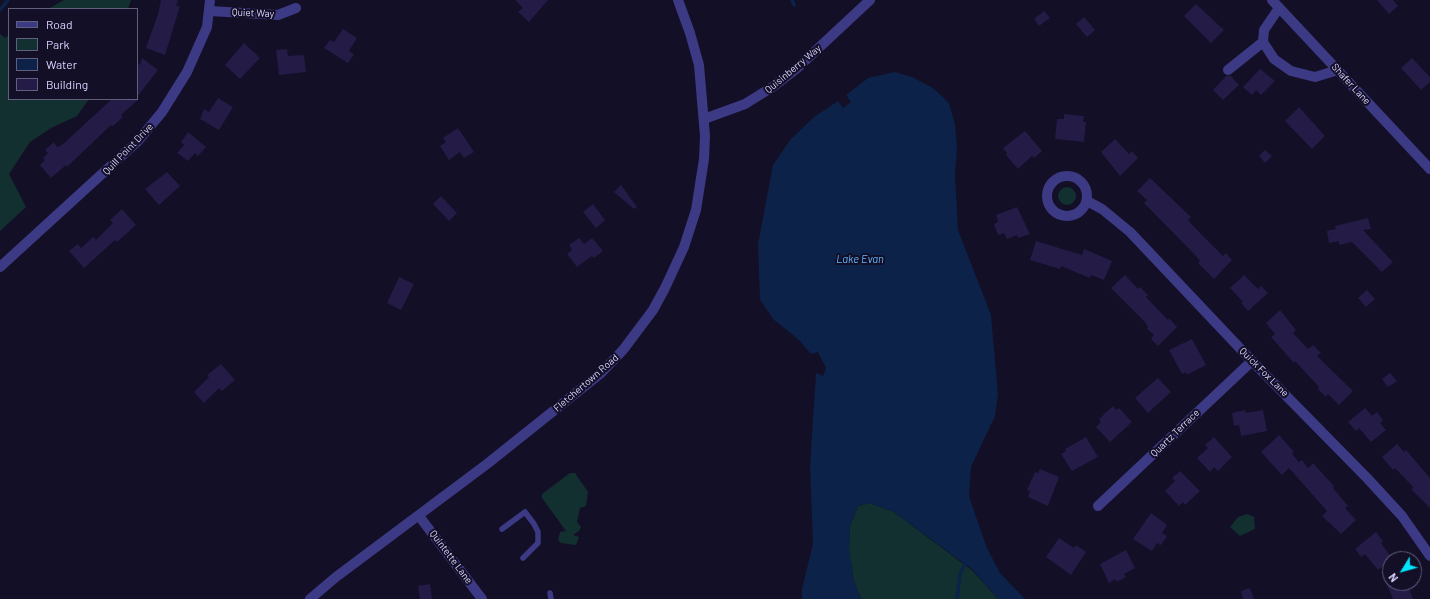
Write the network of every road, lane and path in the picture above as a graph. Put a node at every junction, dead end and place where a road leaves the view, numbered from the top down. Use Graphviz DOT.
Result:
graph roads {
  1 [pos="210,0"];
  2 [pos="678,0"];
  3 [pos="870,0"];
  4 [pos="1276,4"];
  5 [pos="296,8"];
  6 [pos="210,11"];
  7 [pos="1263,42"];
  8 [pos="1228,70"];
  9 [pos="1338,70"];
  10 [pos="704,119"];
  11 [pos="1430,169"];
  12 [pos="1087,201"];
  13 [pos="0,266"];
  14 [pos="1252,361"];
  15 [pos="1098,506"];
  16 [pos="419,516"];
  17 [pos="502,529"];
  18 [pos="1430,556"];
  19 [pos="524,558"];
  20 [pos="310,599"];
  21 [pos="482,599"];
  1 -- 6 [label="street, Quill Point Drive"];
  2 -- 10 [label="street, Fletchertown Road"];
  3 -- 10 [label="street, Quisinberry Way"];
  4 -- 7 [label="street"];
  4 -- 9 [label="street, Shafer Lane"];
  5 -- 6 [label="street, Quiet Way"];
  6 -- 13 [label="street, Quill Point Drive"];
  7 -- 8 [label="street"];
  7 -- 9 [label="street"];
  9 -- 11 [label="street, Shafer Lane"];
  10 -- 16 [label="street, Fletchertown Road"];
  12 -- 12 [label="street"];
  12 -- 14 [label="street, Quick Fox Lane"];
  14 -- 15 [label="street, Quartz Terrace"];
  14 -- 18 [label="street, Quick Fox Lane"];
  16 -- 20 [label="street, Fletchertown Road"];
  16 -- 21 [label="street, Quintette Lane"];
  17 -- 19 [label="lane"];
}
